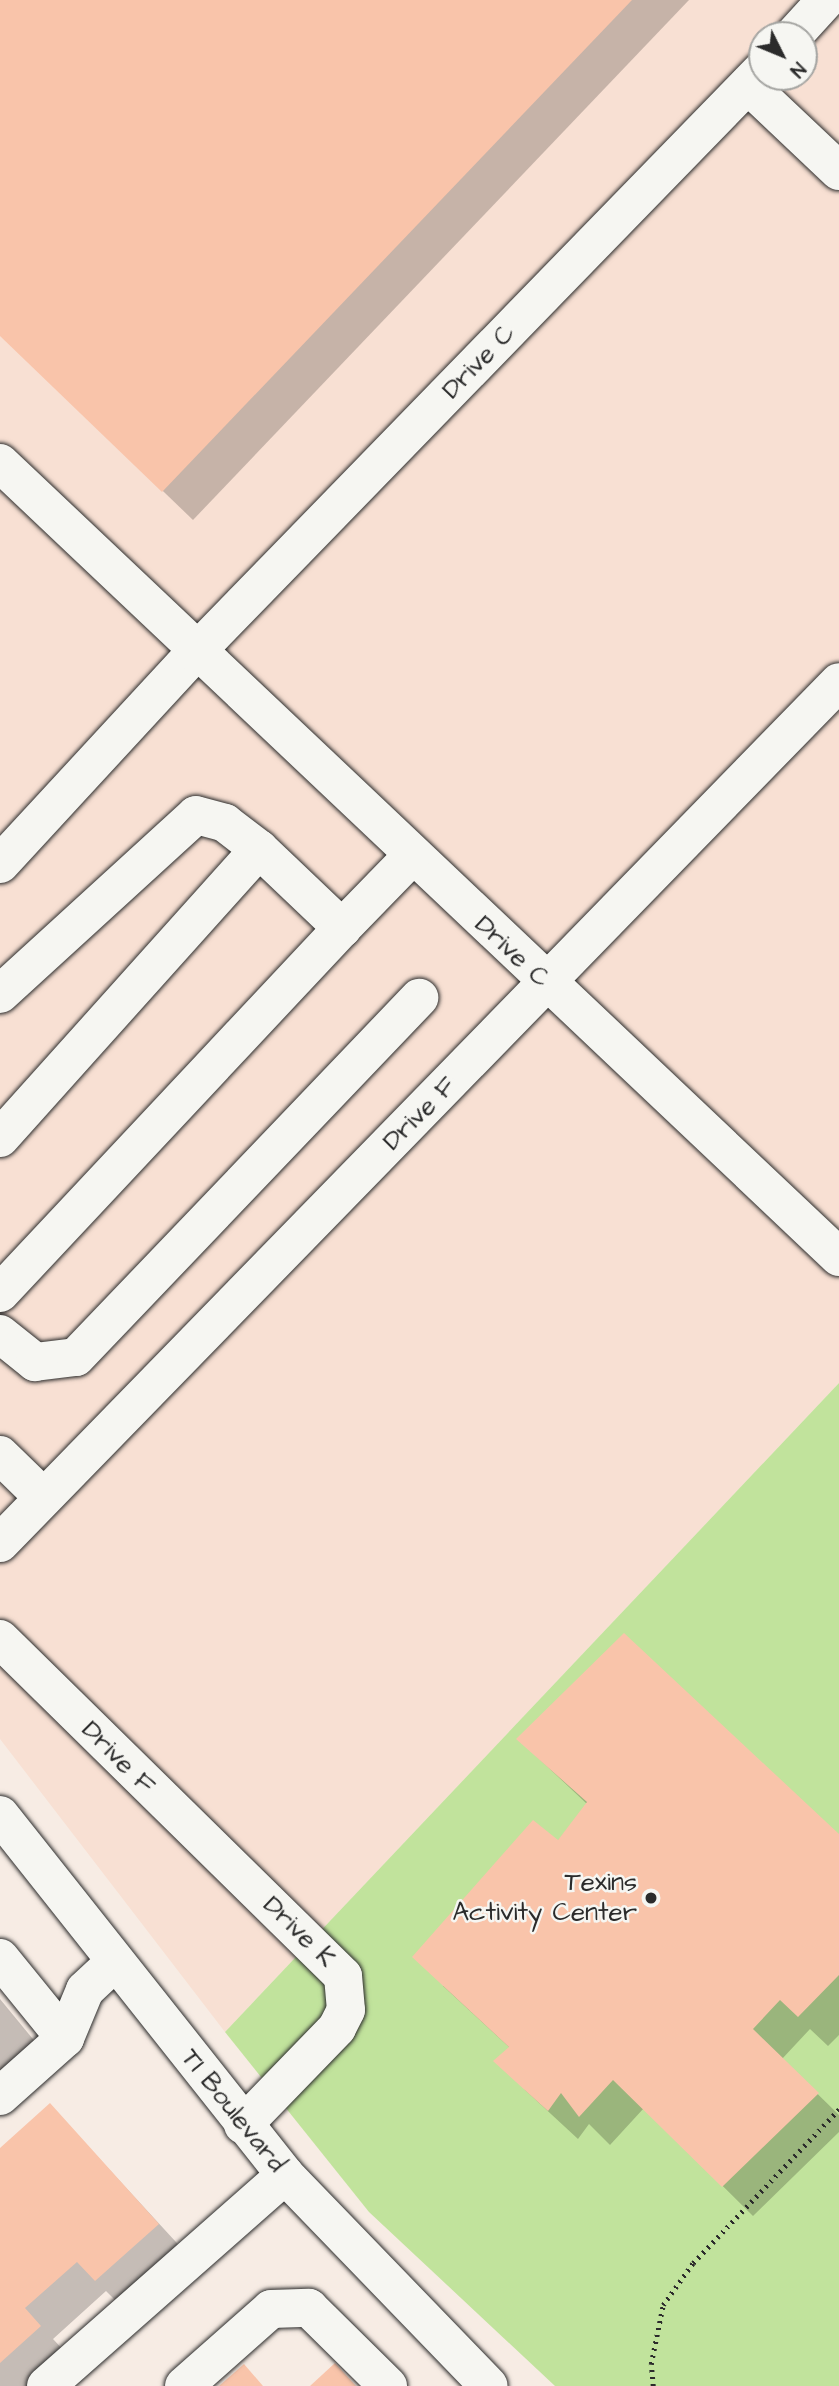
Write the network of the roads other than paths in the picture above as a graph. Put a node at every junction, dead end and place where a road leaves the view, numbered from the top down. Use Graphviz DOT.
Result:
graph roads {
  1 [pos="826,0"];
  2 [pos="806,21"];
  3 [pos="748,84"];
  4 [pos="768,91"];
  5 [pos="839,171"];
  6 [pos="0,463"];
  7 [pos="195,653"];
  8 [pos="839,682"];
  9 [pos="259,849"];
  10 [pos="411,857"];
  11 [pos="0,864"];
  12 [pos="342,928"];
  13 [pos="547,985"];
  14 [pos="0,994"];
  15 [pos="419,998"];
  16 [pos="0,1138"];
  17 [pos="834,1253"];
  18 [pos="0,1293"];
  19 [pos="0,1334"];
  20 [pos="0,1455"];
  21 [pos="43,1497"];
  22 [pos="0,1544"];
  23 [pos="0,1639"];
  24 [pos="0,1815"];
  25 [pos="239,1874"];
  26 [pos="0,1958"];
  27 [pos="114,1963"];
  28 [pos="65,2038"];
  29 [pos="0,2096"];
  30 [pos="243,2125"];
  31 [pos="285,2175"];
  32 [pos="46,2386"];
  33 [pos="184,2386"];
  34 [pos="388,2386"];
  35 [pos="489,2386"];
  1 -- 2 [label="street"];
  3 -- 7 [label="street, Drive C"];
  4 -- 5 [label="street"];
  6 -- 7 [label="street, Drive C"];
  7 -- 10 [label="street, Drive C"];
  7 -- 11 [label="street, Drive C"];
  8 -- 13 [label="street, Drive F"];
  9 -- 12 [label="street"];
  9 -- 14 [label="street"];
  9 -- 16 [label="street"];
  10 -- 12 [label="street"];
  10 -- 13 [label="street, Drive C"];
  12 -- 18 [label="street"];
  13 -- 17 [label="street, Drive C"];
  13 -- 21 [label="street, Drive F"];
  15 -- 19 [label="street"];
  20 -- 21 [label="street"];
  21 -- 22 [label="street, Drive F"];
  23 -- 25 [label="street, Drive F"];
  24 -- 27 [label="street, TI Boulevard"];
  25 -- 30 [label="street, Drive K"];
  26 -- 28 [label="street"];
  27 -- 28 [label="street"];
  27 -- 30 [label="street, TI Boulevard"];
  28 -- 29 [label="street"];
  30 -- 31 [label="street, TI Boulevard"];
  31 -- 32 [label="street"];
  31 -- 35 [label="street, TI Boulevard"];
  33 -- 34 [label="street"];
}
